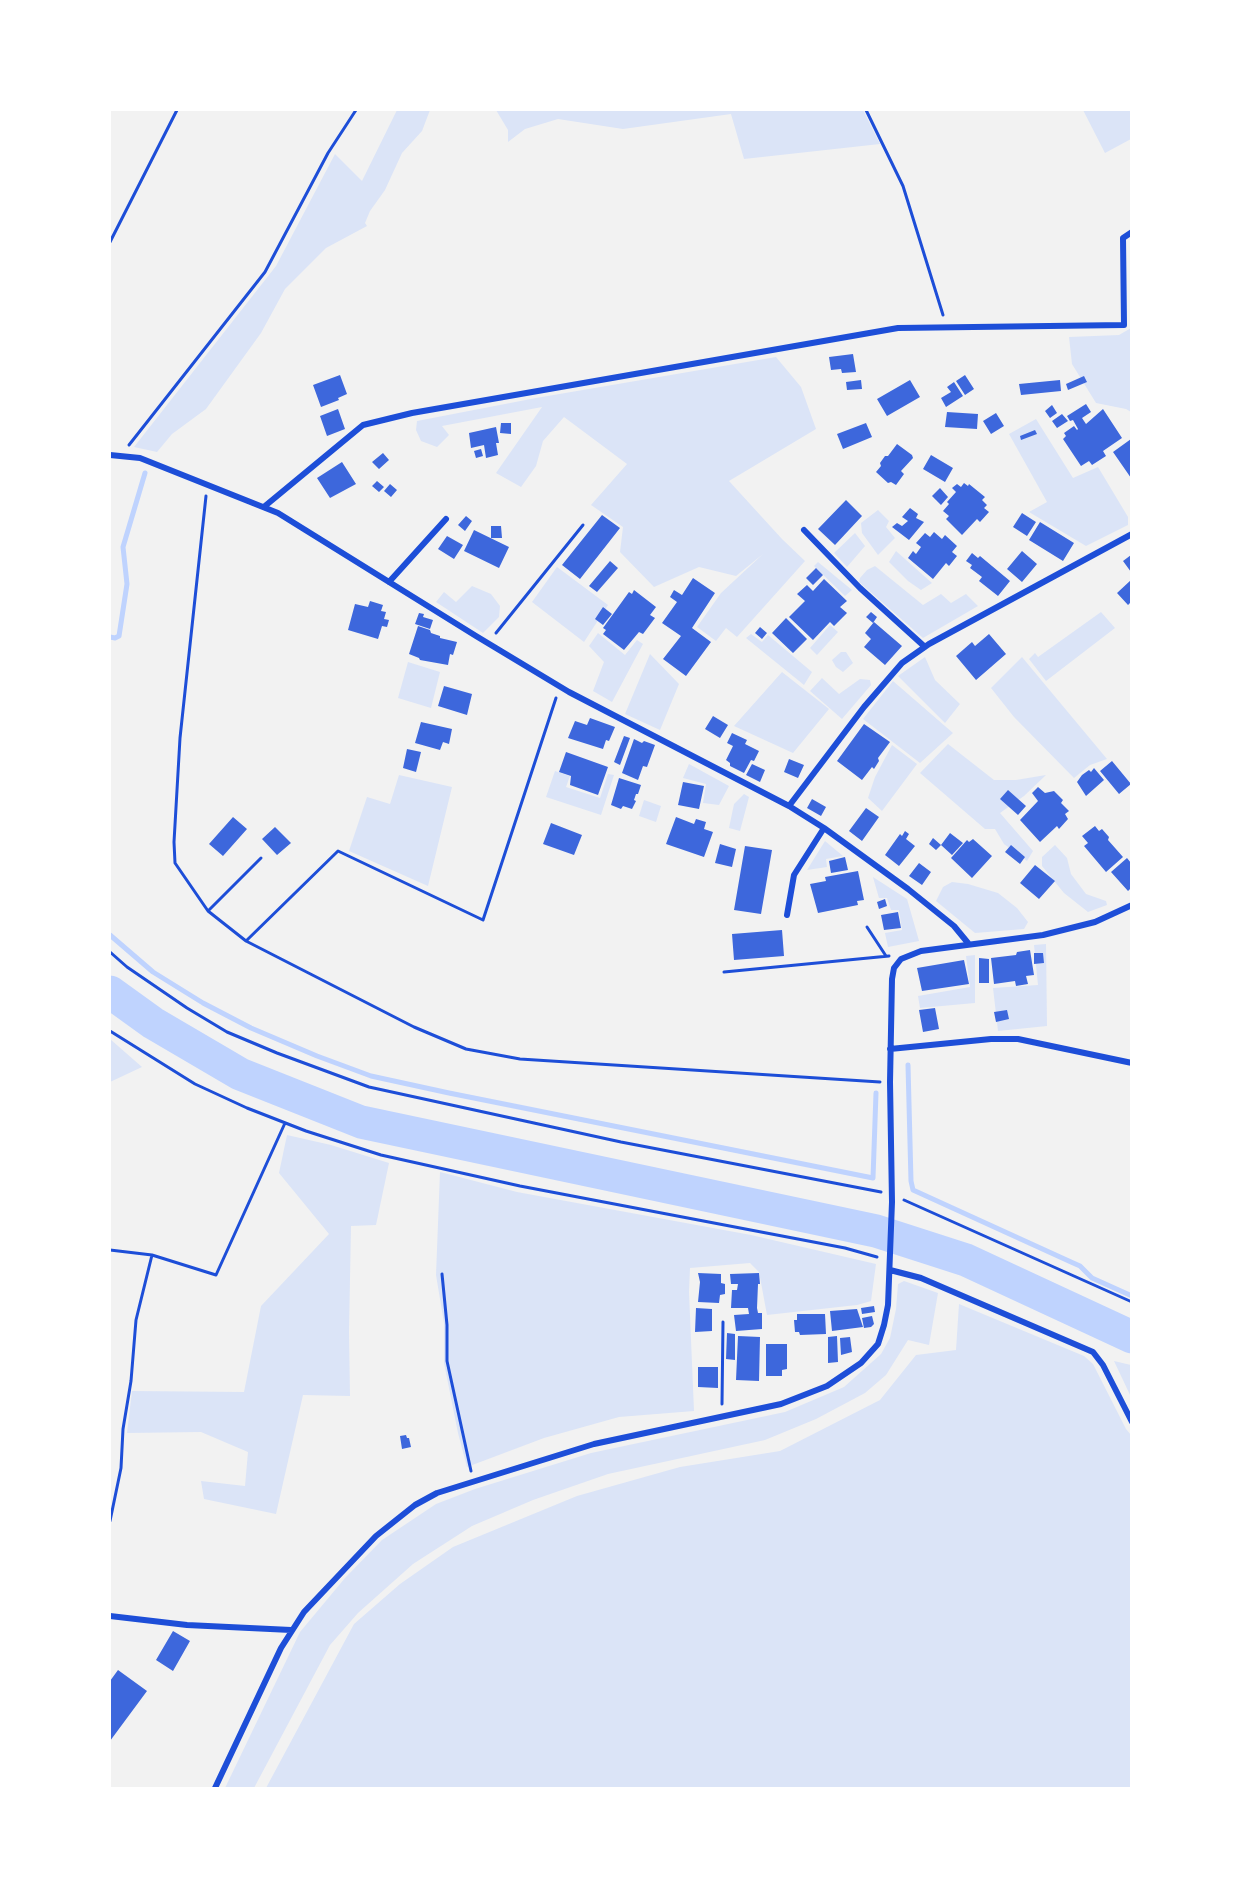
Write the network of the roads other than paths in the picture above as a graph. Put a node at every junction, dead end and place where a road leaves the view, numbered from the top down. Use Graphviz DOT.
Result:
graph roads {
  1 [pos="1131,232"];
  2 [pos="110,455"];
  3 [pos="265,506"];
  4 [pos="446,519"];
  5 [pos="804,530"];
  6 [pos="1131,534"];
  7 [pos="389,582"];
  8 [pos="925,646"];
  9 [pos="789,806"];
  10 [pos="824,828"];
  11 [pos="1131,905"];
  12 [pos="787,915"];
  13 [pos="968,943"];
  14 [pos="890,1049"];
  15 [pos="1131,1063"];
  16 [pos="891,1270"];
  17 [pos="1131,1422"];
  18 [pos="110,1616"];
  19 [pos="291,1630"];
  20 [pos="215,1788"];
  1 -- 3 [label="street"];
  2 -- 3 [label="street"];
  3 -- 7 [label="street"];
  4 -- 7 [label="street"];
  5 -- 8 [label="street"];
  6 -- 8 [label="street"];
  7 -- 9 [label="street"];
  8 -- 9 [label="street"];
  9 -- 10 [label="street"];
  10 -- 12 [label="street"];
  10 -- 13 [label="street"];
  11 -- 13 [label="street"];
  13 -- 14 [label="street"];
  14 -- 15 [label="street"];
  14 -- 16 [label="street"];
  16 -- 17 [label="street"];
  16 -- 19 [label="street"];
  18 -- 19 [label="street"];
  19 -- 20 [label="street"];
}
